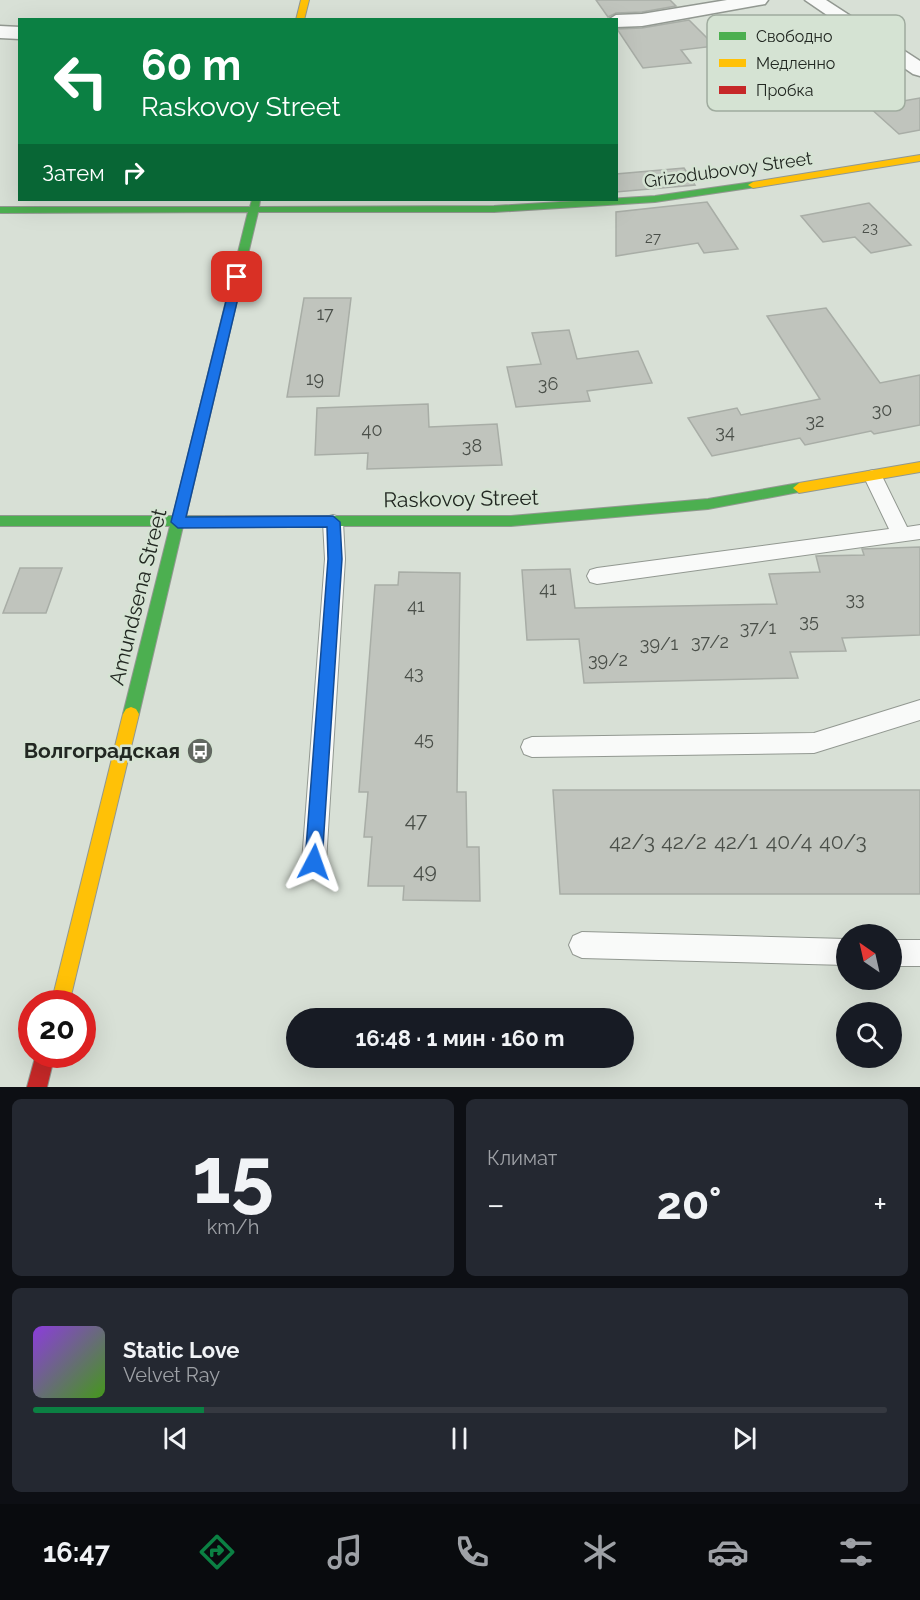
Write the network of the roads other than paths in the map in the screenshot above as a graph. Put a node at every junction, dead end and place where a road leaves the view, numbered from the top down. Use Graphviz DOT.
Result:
graph roads {
  1 [pos="305,0"];
  2 [pos="759,0"];
  3 [pos="814,0"];
  4 [pos="837,15"];
  5 [pos="300,18"];
  6 [pos="618,21"];
  7 [pos="0,33"];
  8 [pos="18,33"];
  9 [pos="905,60"];
  10 [pos="920,70"];
  11 [pos="920,158"];
  12 [pos="255,205"];
  13 [pos="0,210"];
  14 [pos="920,467"];
  15 [pos="873,477"];
  16 [pos="0,521"];
  17 [pos="178,522"];
  18 [pos="333,522"];
  19 [pos="911,533"];
  20 [pos="597,576"];
  21 [pos="920,710"];
  22 [pos="532,747"];
  23 [pos="314,862"];
  24 [pos="582,945"];
  25 [pos="836,952"];
  26 [pos="902,953"];
  27 [pos="920,953"];
  28 [pos="63,990"];
  29 [pos="43,1068"];
  30 [pos="38,1087"];
  1 -- 5 [label="street"];
  2 -- 6 [label="street"];
  3 -- 4 [label="street"];
  7 -- 8 [label="street"];
  9 -- 10 [label="street"];
  11 -- 12 [label="street, Grizodubovoy Street"];
  12 -- 13 [label="street, Grizodubovoy Street"];
  12 -- 17 [label="street, Amundsena Street"];
  14 -- 15 [label="street, Raskovoy Street"];
  15 -- 18 [label="street, Raskovoy Street"];
  15 -- 19 [label="lane"];
  16 -- 17 [label="street, Raskovoy Street"];
  17 -- 18 [label="street, Raskovoy Street"];
  17 -- 28 [label="street, Amundsena Street"];
  18 -- 23 [label="lane"];
  19 -- 20 [label="lane"];
  21 -- 22 [label="lane"];
  24 -- 25 [label="lane"];
  26 -- 27 [label="lane"];
  29 -- 30 [label="street"];
}
